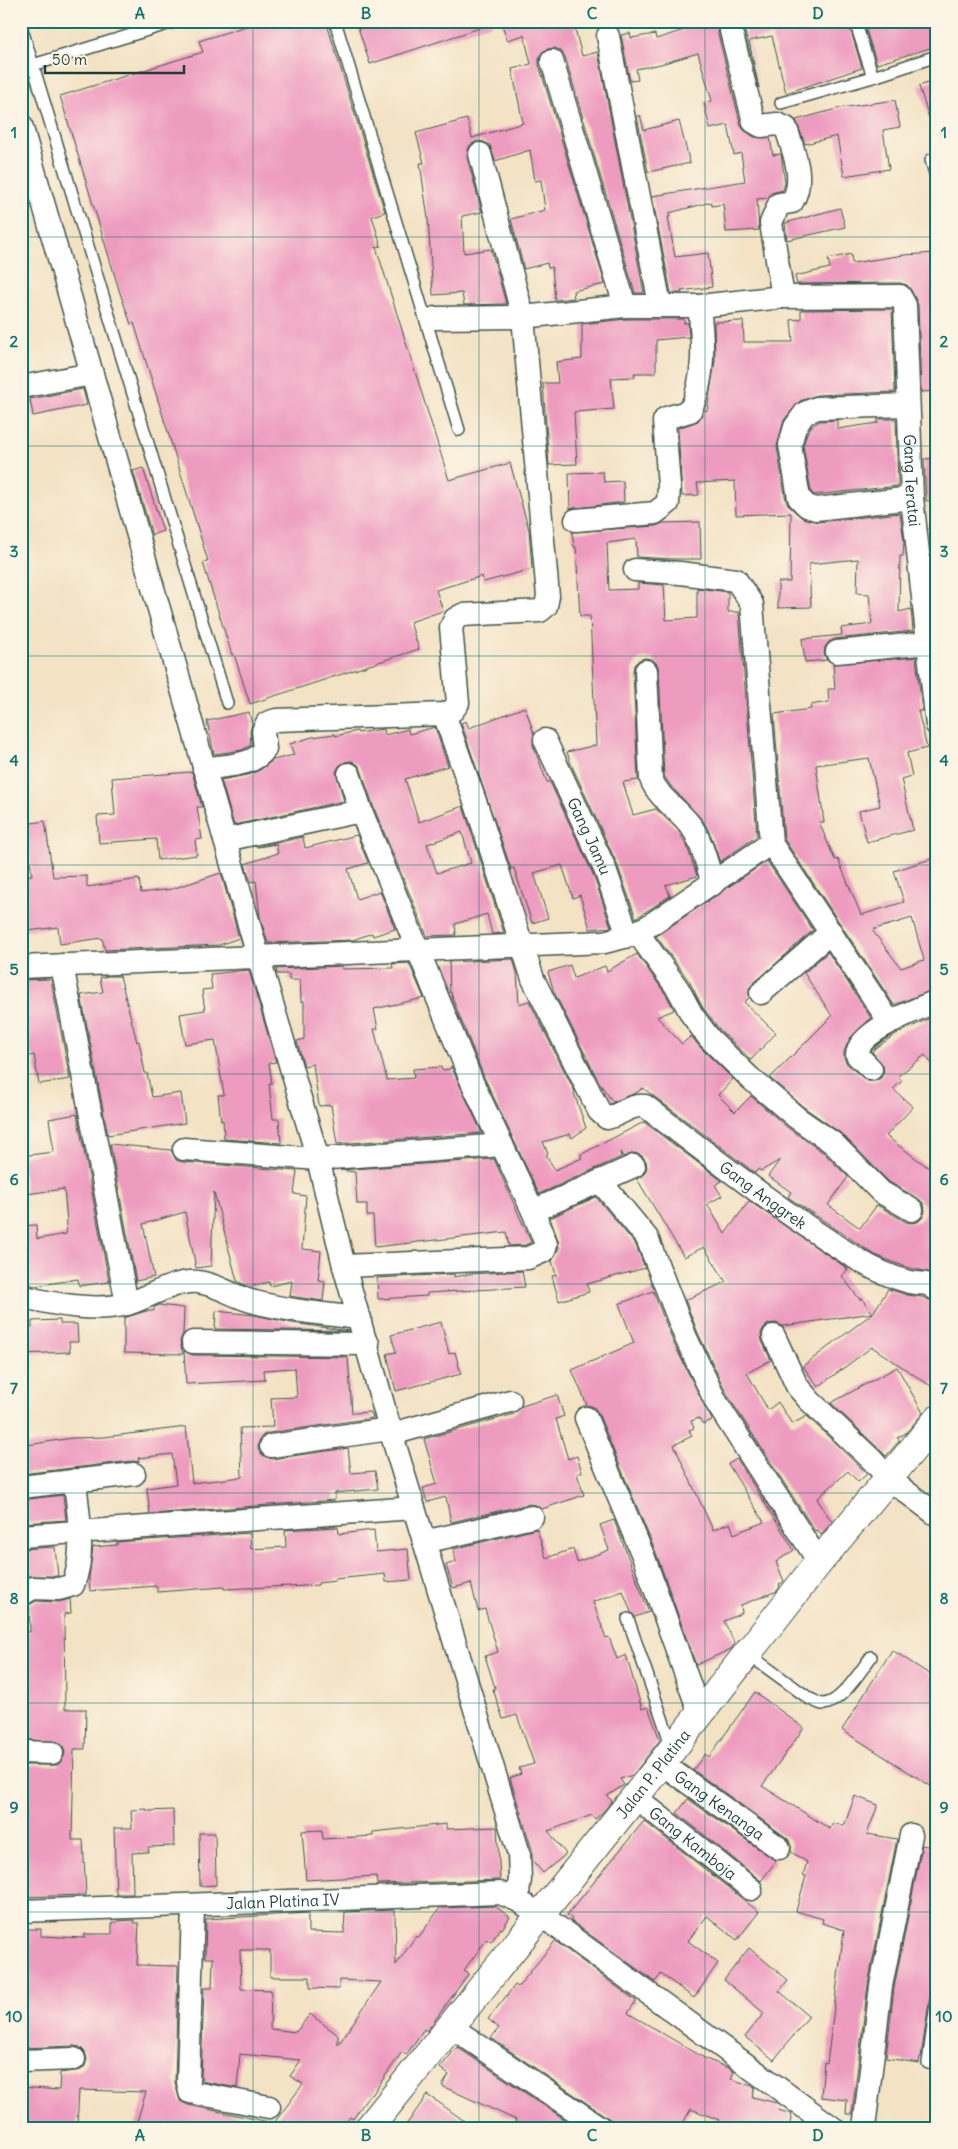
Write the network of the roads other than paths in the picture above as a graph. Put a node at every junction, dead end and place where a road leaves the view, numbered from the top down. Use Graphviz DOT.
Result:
graph roads {
  1 [pos="177,21"];
  2 [pos="335,21"];
  3 [pos="855,21"];
  4 [pos="21,26"];
  5 [pos="732,31"];
  6 [pos="608,36"];
  7 [pos="937,56"];
  8 [pos="552,61"];
  9 [pos="33,65"];
  10 [pos="873,76"];
  11 [pos="781,103"];
  12 [pos="21,124"];
  13 [pos="480,154"];
  14 [pos="931,160"];
  15 [pos="937,180"];
  16 [pos="783,297"];
  17 [pos="660,305"];
  18 [pos="625,306"];
  19 [pos="699,306"];
  20 [pos="523,316"];
  21 [pos="435,318"];
  22 [pos="92,374"];
  23 [pos="21,386"];
  24 [pos="908,405"];
  25 [pos="459,430"];
  26 [pos="912,498"];
  27 [pos="576,520"];
  28 [pos="635,570"];
  29 [pos="928,642"];
  30 [pos="838,652"];
  31 [pos="646,671"];
  32 [pos="227,703"];
  33 [pos="444,714"];
  34 [pos="937,725"];
  35 [pos="545,740"];
  36 [pos="204,768"];
  37 [pos="349,774"];
  38 [pos="360,811"];
  39 [pos="225,840"];
  40 [pos="771,843"];
  41 [pos="714,884"];
  42 [pos="832,932"];
  43 [pos="632,934"];
  44 [pos="522,946"];
  45 [pos="418,950"];
  46 [pos="258,956"];
  47 [pos="62,965"];
  48 [pos="21,967"];
  49 [pos="761,993"];
  50 [pos="937,1001"];
  51 [pos="889,1021"];
  52 [pos="871,1069"];
  53 [pos="502,1145"];
  54 [pos="184,1149"];
  55 [pos="318,1159"];
  56 [pos="634,1166"];
  57 [pos="600,1181"];
  58 [pos="912,1210"];
  59 [pos="534,1211"];
  60 [pos="344,1266"];
  61 [pos="937,1290"];
  62 [pos="21,1296"];
  63 [pos="127,1304"];
  64 [pos="360,1318"];
  65 [pos="774,1336"];
  66 [pos="192,1342"];
  67 [pos="368,1344"];
  68 [pos="510,1401"];
  69 [pos="586,1418"];
  70 [pos="937,1420"];
  71 [pos="391,1431"];
  72 [pos="271,1446"];
  73 [pos="134,1474"];
  74 [pos="889,1479"];
  75 [pos="74,1480"];
  76 [pos="21,1487"];
  77 [pos="414,1508"];
  78 [pos="937,1515"];
  79 [pos="532,1517"];
  80 [pos="80,1533"];
  81 [pos="21,1536"];
  82 [pos="424,1542"];
  83 [pos="819,1562"];
  84 [pos="21,1595"];
  85 [pos="628,1619"];
  86 [pos="748,1654"];
  87 [pos="871,1657"];
  88 [pos="700,1714"];
  89 [pos="21,1752"];
  90 [pos="52,1754"];
  91 [pos="667,1756"];
  92 [pos="635,1797"];
  93 [pos="911,1835"];
  94 [pos="779,1848"];
  95 [pos="751,1889"];
  96 [pos="517,1900"];
  97 [pos="193,1904"];
  98 [pos="21,1911"];
  99 [pos="541,1915"];
  100 [pos="937,1997"];
  101 [pos="451,2027"];
  102 [pos="74,2059"];
  103 [pos="21,2061"];
  104 [pos="937,2064"];
  105 [pos="269,2107"];
  106 [pos="829,2126"];
  107 [pos="369,2128"];
  108 [pos="601,2128"];
  109 [pos="864,2128"];
  1 -- 9 [label="lane"];
  2 -- 25 [label="lane"];
  3 -- 10 [label="lane"];
  4 -- 9 [label="lane"];
  5 -- 16 [label="street"];
  6 -- 17 [label="street"];
  7 -- 10 [label="lane"];
  8 -- 18 [label="street"];
  9 -- 32 [label="lane"];
  10 -- 11 [label="lane"];
  12 -- 22 [label="street"];
  13 -- 20 [label="street"];
  14 -- 15 [label="lane"];
  16 -- 19 [label="street"];
  16 -- 24 [label="street, Gang Teratai"];
  17 -- 18 [label="street"];
  17 -- 19 [label="street"];
  18 -- 20 [label="street"];
  19 -- 27 [label="street"];
  20 -- 21 [label="street"];
  20 -- 33 [label="street"];
  22 -- 23 [label="street"];
  22 -- 36 [label="street"];
  24 -- 26 [label="street, Gang Teratai"];
  24 -- 26 [label="street"];
  26 -- 29 [label="street, Gang Teratai"];
  28 -- 40 [label="street"];
  29 -- 30 [label="street"];
  29 -- 34 [label="street, Gang Teratai"];
  31 -- 41 [label="street"];
  33 -- 36 [label="street"];
  33 -- 44 [label="street"];
  35 -- 43 [label="street, Gang Jamu"];
  36 -- 39 [label="street"];
  37 -- 38 [label="street"];
  38 -- 39 [label="street"];
  38 -- 45 [label="street"];
  39 -- 46 [label="street"];
  40 -- 41 [label="street"];
  40 -- 42 [label="street"];
  41 -- 43 [label="street"];
  42 -- 49 [label="street"];
  42 -- 51 [label="street"];
  43 -- 44 [label="street"];
  43 -- 58 [label="street, Gang Jamu"];
  44 -- 45 [label="street"];
  44 -- 61 [label="street, Gang Anggrek"];
  45 -- 46 [label="street"];
  45 -- 53 [label="street"];
  46 -- 47 [label="street"];
  46 -- 55 [label="street"];
  47 -- 48 [label="street"];
  47 -- 63 [label="street"];
  50 -- 51 [label="street"];
  51 -- 52 [label="street"];
  53 -- 55 [label="street"];
  53 -- 59 [label="street"];
  54 -- 55 [label="street"];
  55 -- 60 [label="street"];
  56 -- 57 [label="street"];
  57 -- 59 [label="street"];
  57 -- 83 [label="street"];
  59 -- 60 [label="street"];
  60 -- 64 [label="street"];
  62 -- 63 [label="street"];
  63 -- 64 [label="street"];
  64 -- 67 [label="street"];
  65 -- 74 [label="street"];
  66 -- 67 [label="street"];
  67 -- 71 [label="street"];
  68 -- 71 [label="street"];
  69 -- 88 [label="street"];
  70 -- 74 [label="street, Jalan P. Platina"];
  71 -- 72 [label="street"];
  71 -- 77 [label="street"];
  73 -- 75 [label="street"];
  74 -- 78 [label="street"];
  74 -- 83 [label="street, Jalan P. Platina"];
  75 -- 76 [label="street"];
  75 -- 80 [label="street"];
  77 -- 80 [label="street"];
  77 -- 82 [label="street"];
  79 -- 82 [label="street"];
  80 -- 81 [label="street"];
  80 -- 84 [label="street"];
  82 -- 96 [label="street"];
  83 -- 86 [label="street, Jalan P. Platina"];
  85 -- 91 [label="lane"];
  86 -- 87 [label="lane"];
  86 -- 88 [label="street, Jalan P. Platina"];
  88 -- 91 [label="street, Jalan P. Platina"];
  89 -- 90 [label="street"];
  91 -- 92 [label="street, Jalan P. Platina"];
  91 -- 94 [label="street, Gang Kenanga"];
  92 -- 95 [label="street, Gang Kamboja"];
  92 -- 99 [label="street, Jalan P. Platina"];
  93 -- 109 [label="street"];
  96 -- 97 [label="street, Jalan Platina IV"];
  96 -- 99 [label="street, Jalan Platina IV"];
  97 -- 98 [label="street, Jalan Platina IV"];
  97 -- 105 [label="street"];
  99 -- 101 [label="street, Jalan P. Platina"];
  99 -- 106 [label="street, Jalan Platina IV"];
  100 -- 104 [label="lane"];
  101 -- 107 [label="street, Jalan P. Platina"];
  101 -- 108 [label="street"];
  102 -- 103 [label="street"];
}
